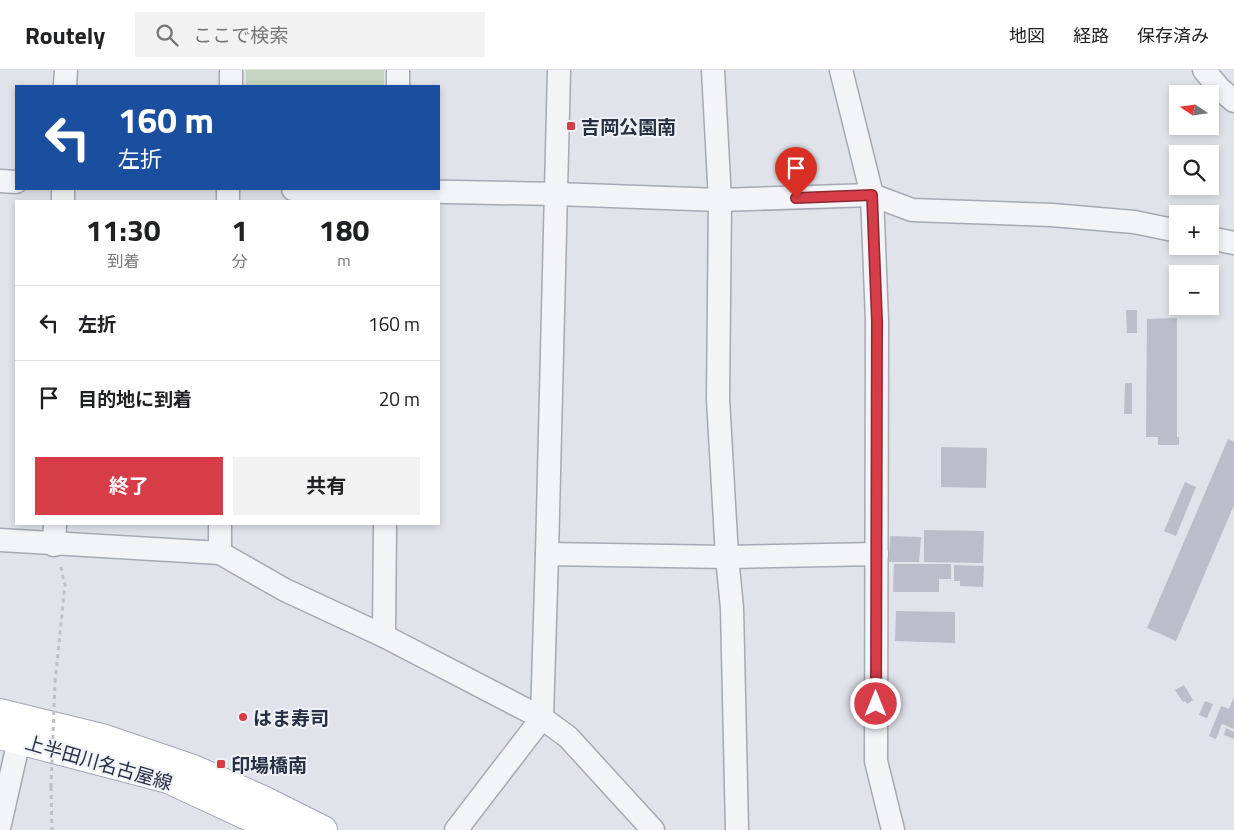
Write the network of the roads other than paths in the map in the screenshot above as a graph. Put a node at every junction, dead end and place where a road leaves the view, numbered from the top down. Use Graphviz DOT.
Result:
graph roads {
  1 [pos="66,70"];
  2 [pos="232,70"];
  3 [pos="398,70"];
  4 [pos="559,70"];
  5 [pos="713,70"];
  6 [pos="841,70"];
  7 [pos="1204,70"];
  8 [pos="65,85"];
  9 [pos="231,85"];
  10 [pos="398,85"];
  11 [pos="1234,101"];
  12 [pos="0,181"];
  13 [pos="15,182"];
  14 [pos="314,190"];
  15 [pos="397,194"];
  16 [pos="556,194"];
  17 [pos="872,195"];
  18 [pos="720,200"];
  19 [pos="1169,229"];
  20 [pos="1219,240"];
  21 [pos="1234,243"];
  22 [pos="220,525"];
  23 [pos="385,525"];
  24 [pos="55,534"];
  25 [pos="0,540"];
  26 [pos="220,553"];
  27 [pos="548,554"];
  28 [pos="877,554"];
  29 [pos="728,557"];
  30 [pos="384,636"];
  31 [pos="0,713"];
  32 [pos="542,718"];
  33 [pos="10,738"];
  34 [pos="0,824"];
  35 [pos="278,830"];
  36 [pos="323,830"];
  37 [pos="456,830"];
  38 [pos="653,830"];
  39 [pos="738,830"];
  40 [pos="893,830"];
  1 -- 8 [label="street"];
  2 -- 9 [label="street"];
  3 -- 10 [label="street"];
  4 -- 16 [label="street"];
  5 -- 18 [label="street"];
  6 -- 17 [label="street"];
  7 -- 11 [label="street"];
  12 -- 13 [label="street"];
  14 -- 15 [label="street"];
  15 -- 16 [label="street"];
  16 -- 18 [label="street"];
  16 -- 27 [label="street"];
  17 -- 18 [label="street"];
  17 -- 19 [label="street"];
  17 -- 28 [label="street"];
  18 -- 29 [label="street"];
  20 -- 21 [label="street"];
  22 -- 26 [label="street"];
  23 -- 30 [label="street"];
  24 -- 25 [label="street"];
  24 -- 26 [label="street"];
  26 -- 30 [label="street"];
  27 -- 29 [label="street"];
  27 -- 32 [label="street"];
  28 -- 29 [label="street"];
  28 -- 40 [label="street"];
  29 -- 39 [label="street"];
  30 -- 32 [label="street"];
  31 -- 36 [label="main road, 上半田川名古屋線"];
  32 -- 37 [label="street"];
  32 -- 38 [label="street"];
  33 -- 34 [label="street"];
  33 -- 35 [label="main road, 上半田川名古屋線"];
}
